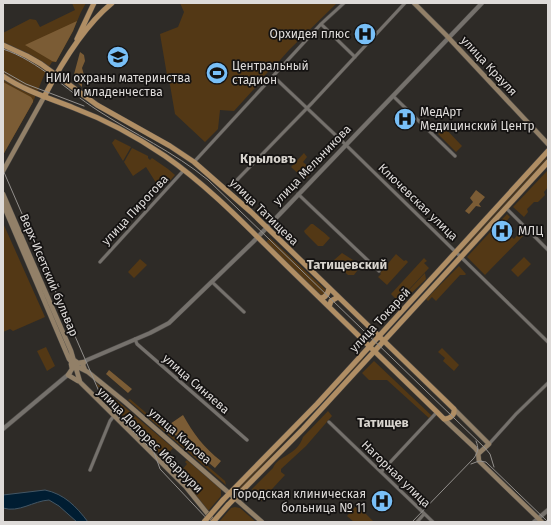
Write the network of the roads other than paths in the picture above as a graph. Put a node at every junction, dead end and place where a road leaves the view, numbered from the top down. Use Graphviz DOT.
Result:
graph roads {
  1 [pos="94,3"];
  2 [pos="112,3"];
  3 [pos="344,3"];
  4 [pos="405,3"];
  5 [pos="414,3"];
  6 [pos="482,3"];
  7 [pos="321,24"];
  8 [pos="449,38"];
  9 [pos="3,45"];
  10 [pos="73,49"];
  11 [pos="355,57"];
  12 [pos="56,74"];
  13 [pos="3,76"];
  14 [pos="273,76"];
  15 [pos="393,96"];
  16 [pos="44,97"];
  17 [pos="307,108"];
  18 [pos="346,144"];
  19 [pos="548,144"];
  20 [pos="548,151"];
  21 [pos="454,156"];
  22 [pos="194,162"];
  23 [pos="548,162"];
  24 [pos="184,170"];
  25 [pos="3,171"];
  26 [pos="214,179"];
  27 [pos="236,181"];
  28 [pos="205,187"];
  29 [pos="3,194"];
  30 [pos="298,194"];
  31 [pos="3,204"];
  32 [pos="506,208"];
  33 [pos="266,227"];
  34 [pos="257,237"];
  35 [pos="548,250"];
  36 [pos="457,252"];
  37 [pos="461,257"];
  38 [pos="100,262"];
  39 [pos="379,272"];
  40 [pos="212,282"];
  41 [pos="329,288"];
  42 [pos="338,297"];
  43 [pos="320,298"];
  44 [pos="329,307"];
  45 [pos="244,312"];
  46 [pos="378,336"];
  47 [pos="136,339"];
  48 [pos="383,341"];
  49 [pos="548,342"];
  50 [pos="369,346"];
  51 [pos="374,351"];
  52 [pos="84,362"];
  53 [pos="78,366"];
  54 [pos="68,374"];
  55 [pos="79,380"];
  56 [pos="548,383"];
  57 [pos="454,409"];
  58 [pos="437,412"];
  59 [pos="113,417"];
  60 [pos="444,419"];
  61 [pos="328,422"];
  62 [pos="3,429"];
  63 [pos="501,431"];
  64 [pos="504,434"];
  65 [pos="247,440"];
  66 [pos="489,444"];
  67 [pos="478,454"];
  68 [pos="90,470"];
  69 [pos="381,472"];
  70 [pos="230,493"];
  71 [pos="235,498"];
  72 [pos="548,510"];
  73 [pos="424,514"];
  74 [pos="538,521"];
  75 [pos="204,522"];
  76 [pos="214,522"];
  77 [pos="262,522"];
  78 [pos="417,522"];
  79 [pos="433,522"];
  1 -- 10 [label="main road"];
  2 -- 10 [label="main road"];
  3 -- 7 [label="street"];
  4 -- 11 [label="street"];
  5 -- 8 [label="main road, улица Крауля"];
  6 -- 8 [label="street, улица Мельникова"];
  7 -- 11 [label="street"];
  7 -- 14 [label="street"];
  8 -- 15 [label="street, улица Мельникова"];
  8 -- 19 [label="main road, улица Крауля"];
  9 -- 12 [label="main road, улица Татищева"];
  10 -- 12 [label="main road"];
  11 -- 17 [label="street"];
  12 -- 16 [label="main road"];
  12 -- 22 [label="main road, улица Татищева"];
  13 -- 16 [label="main road, улица Татищева"];
  14 -- 17 [label="street, Ключевская улица"];
  14 -- 22 [label="street"];
  15 -- 18 [label="street, улица Мельникова"];
  15 -- 21 [label="street"];
  16 -- 24 [label="main road, улица Татищева"];
  16 -- 25 [label="main road"];
  17 -- 18 [label="street, Ключевская улица"];
  17 -- 27 [label="street"];
  18 -- 30 [label="street, улица Мельникова"];
  18 -- 36 [label="street, Ключевская улица"];
  20 -- 36 [label="main road, улица Токарей"];
  22 -- 26 [label="main road, улица Татищева"];
  23 -- 32 [label="main road, улица Токарей"];
  24 -- 28 [label="main road, улица Татищева"];
  24 -- 38 [label="street, улица Пирогова"];
  26 -- 28 [label="main road"];
  26 -- 33 [label="main road, улица Татищева"];
  28 -- 34 [label="main road, улица Татищева"];
  29 -- 53 [label="main road, Верх-Исетский бульвар"];
  30 -- 33 [label="street, улица Мельникова"];
  30 -- 39 [label="street"];
  31 -- 53 [label="main road, Верх-Исетский бульвар"];
  32 -- 35 [label="street"];
  32 -- 37 [label="main road, улица Токарей"];
  33 -- 34 [label="street, улица Мельникова"];
  33 -- 41 [label="main road, улица Татищева"];
  34 -- 40 [label="street, улица Мельникова"];
  34 -- 43 [label="main road, улица Татищева"];
  36 -- 37 [label="street, Ключевская улица"];
  36 -- 46 [label="main road, улица Токарей"];
  37 -- 48 [label="main road, улица Токарей"];
  37 -- 49 [label="street, Ключевская улица"];
  40 -- 45 [label="street"];
  40 -- 47 [label="street, улица Мельникова"];
  41 -- 42 [label="main road, улица Татищева"];
  41 -- 43 [label="main road"];
  42 -- 44 [label="main road"];
  42 -- 46 [label="main road, улица Татищева"];
  43 -- 44 [label="main road, улица Татищева"];
  44 -- 50 [label="main road, улица Татищева"];
  46 -- 48 [label="main road, улица Татищева"];
  46 -- 50 [label="main road, улица Токарей"];
  47 -- 52 [label="street, улица Мельникова"];
  47 -- 65 [label="street, улица Синяева"];
  48 -- 51 [label="main road, улица Токарей"];
  48 -- 57 [label="main road, улица Татищева"];
  50 -- 51 [label="main road, улица Татищева"];
  50 -- 70 [label="main road, улица Токарей"];
  51 -- 58 [label="main road, улица Татищева"];
  51 -- 71 [label="main road, улица Токарей"];
  52 -- 53 [label="main road"];
  52 -- 53 [label="main road"];
  53 -- 54 [label="street"];
  53 -- 54 [label="main road"];
  53 -- 55 [label="main road, улица Долорес Ибаррури"];
  53 -- 55 [label="main road"];
  53 -- 70 [label="main road, улица Кирова"];
  54 -- 55 [label="main road"];
  54 -- 62 [label="street"];
  55 -- 59 [label="main road, улица Долорес Ибаррури"];
  56 -- 63 [label="street"];
  57 -- 60 [label="main road"];
  57 -- 66 [label="main road, улица Татищева"];
  58 -- 60 [label="main road, улица Татищева"];
  58 -- 69 [label="street"];
  59 -- 68 [label="street"];
  59 -- 76 [label="main road, улица Долорес Ибаррури"];
  60 -- 67 [label="main road, улица Татищева"];
  61 -- 69 [label="street, Нагорная улица"];
  63 -- 64 [label="street"];
  63 -- 66 [label="street"];
  66 -- 67 [label="main road"];
  67 -- 74 [label="main road, улица Татищева"];
  69 -- 73 [label="street, Нагорная улица"];
  70 -- 71 [label="main road, улица Кирова"];
  70 -- 75 [label="main road, улица Токарей, bridge"];
  71 -- 76 [label="main road, улица Токарей, bridge"];
  71 -- 77 [label="main road, улица Кирова"];
  72 -- 74 [label="street"];
  73 -- 78 [label="street"];
  73 -- 79 [label="street, Нагорная улица"];
}
